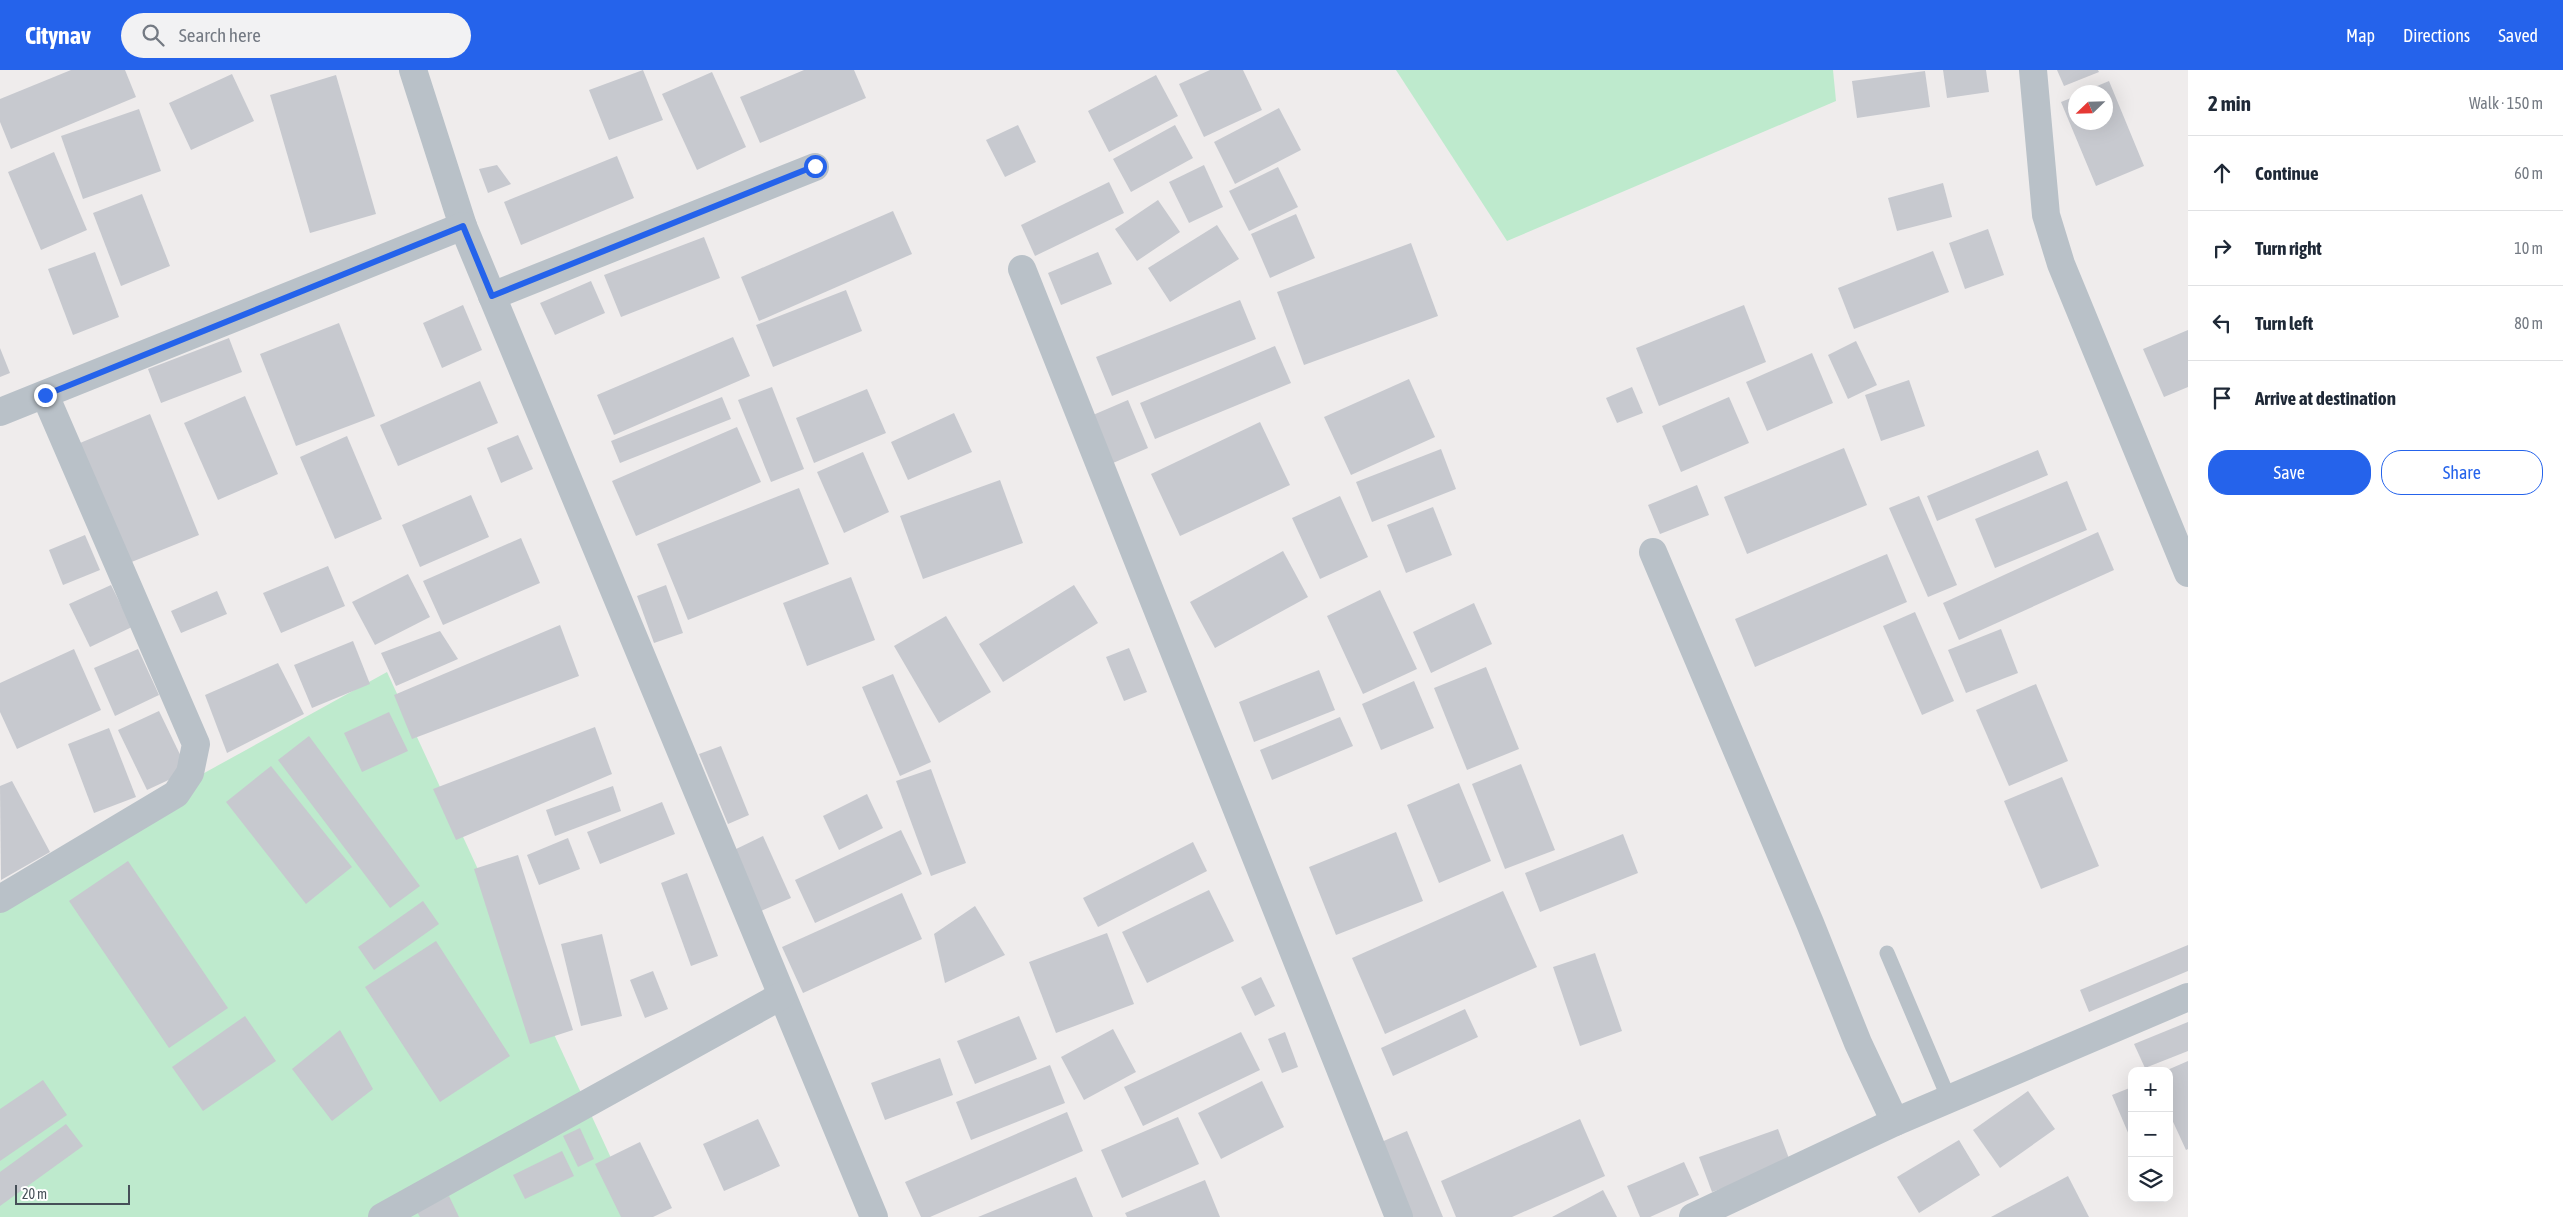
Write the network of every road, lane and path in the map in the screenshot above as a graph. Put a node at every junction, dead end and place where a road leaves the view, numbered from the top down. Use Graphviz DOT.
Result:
graph roads {
  1 [pos="413,70"];
  2 [pos="2032,70"];
  3 [pos="815,166"];
  4 [pos="463,226"];
  5 [pos="1022,269"];
  6 [pos="492,296"];
  7 [pos="45,395"];
  8 [pos="0,412"];
  9 [pos="1653,552"];
  10 [pos="2188,573"];
  11 [pos="0,899"];
  12 [pos="1887,953"];
  13 [pos="781,996"];
  14 [pos="2188,996"];
  15 [pos="1949,1099"];
  16 [pos="1895,1122"];
  17 [pos="382,1217"];
  18 [pos="874,1217"];
  19 [pos="1399,1217"];
  20 [pos="1693,1217"];
  1 -- 4 [label="street"];
  2 -- 10 [label="street"];
  3 -- 6 [label="street"];
  4 -- 6 [label="street"];
  4 -- 7 [label="street"];
  5 -- 19 [label="street"];
  6 -- 13 [label="street"];
  7 -- 8 [label="street"];
  7 -- 11 [label="street"];
  9 -- 16 [label="street"];
  12 -- 15 [label="lane"];
  13 -- 17 [label="street"];
  13 -- 18 [label="street"];
  14 -- 15 [label="street"];
  15 -- 16 [label="street"];
  16 -- 20 [label="street"];
}
